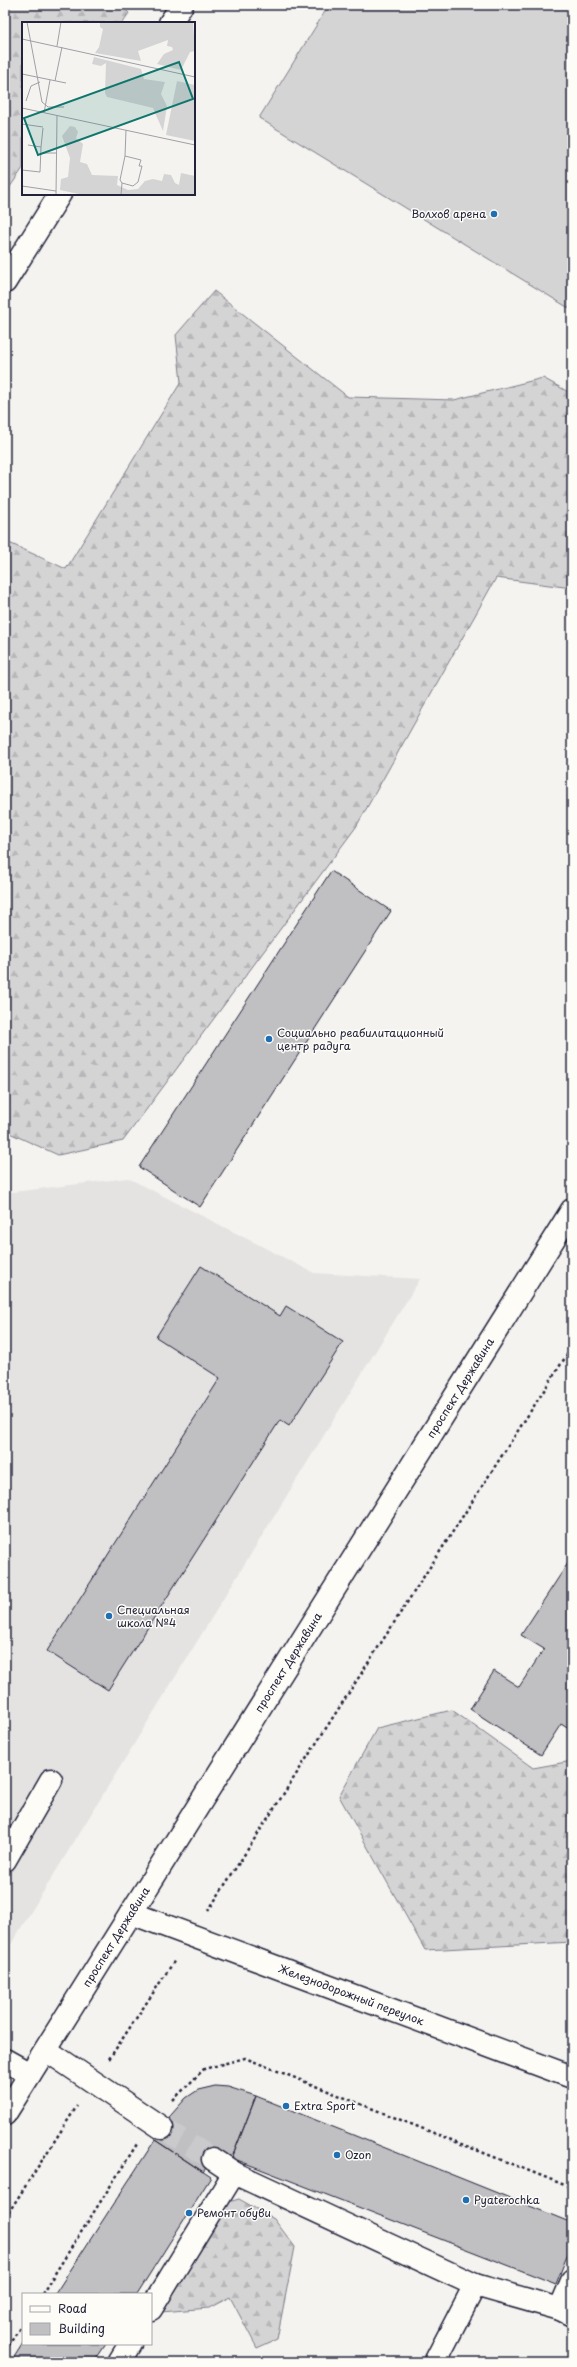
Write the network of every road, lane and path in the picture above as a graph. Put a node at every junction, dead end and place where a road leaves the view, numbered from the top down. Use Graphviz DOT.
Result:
graph roads {
  1 [pos="182,5"];
  2 [pos="171,22"];
  3 [pos="59,195"];
  4 [pos="5,282"];
  5 [pos="572,1210"];
  6 [pos="572,1347"];
  7 [pos="51,1780"];
  8 [pos="5,1860"];
  9 [pos="131,1914"];
  10 [pos="205,1915"];
  11 [pos="46,2050"];
  12 [pos="5,2060"];
  13 [pos="30,2074"];
  14 [pos="572,2077"];
  15 [pos="5,2114"];
  16 [pos="157,2125"];
  17 [pos="213,2159"];
  18 [pos="234,2173"];
  19 [pos="572,2188"];
  20 [pos="572,2281"];
  21 [pos="475,2285"];
  22 [pos="43,2293"];
  23 [pos="152,2308"];
  24 [pos="566,2312"];
  25 [pos="22,2325"];
  26 [pos="129,2345"];
  27 [pos="5,2351"];
  28 [pos="119,2362"];
  29 [pos="436,2362"];
  1 -- 2 [label="main road"];
  3 -- 4 [label="main road"];
  5 -- 9 [label="main road, проспект Державина"];
  6 -- 10 [label="path"];
  7 -- 8 [label="main road"];
  9 -- 11 [label="main road, проспект Державина"];
  9 -- 14 [label="main road, Железнодорожный переулок"];
  11 -- 13 [label="main road, проспект Державина"];
  11 -- 16 [label="main road"];
  12 -- 13 [label="main road"];
  13 -- 15 [label="main road, проспект Державина"];
  16 -- 19 [label="path"];
  16 -- 22 [label="path"];
  17 -- 18 [label="main road"];
  18 -- 21 [label="main road"];
  18 -- 23 [label="main road"];
  20 -- 24 [label="main road"];
  21 -- 24 [label="main road"];
  21 -- 29 [label="main road"];
  25 -- 27 [label="path"];
  26 -- 28 [label="main road"];
}
